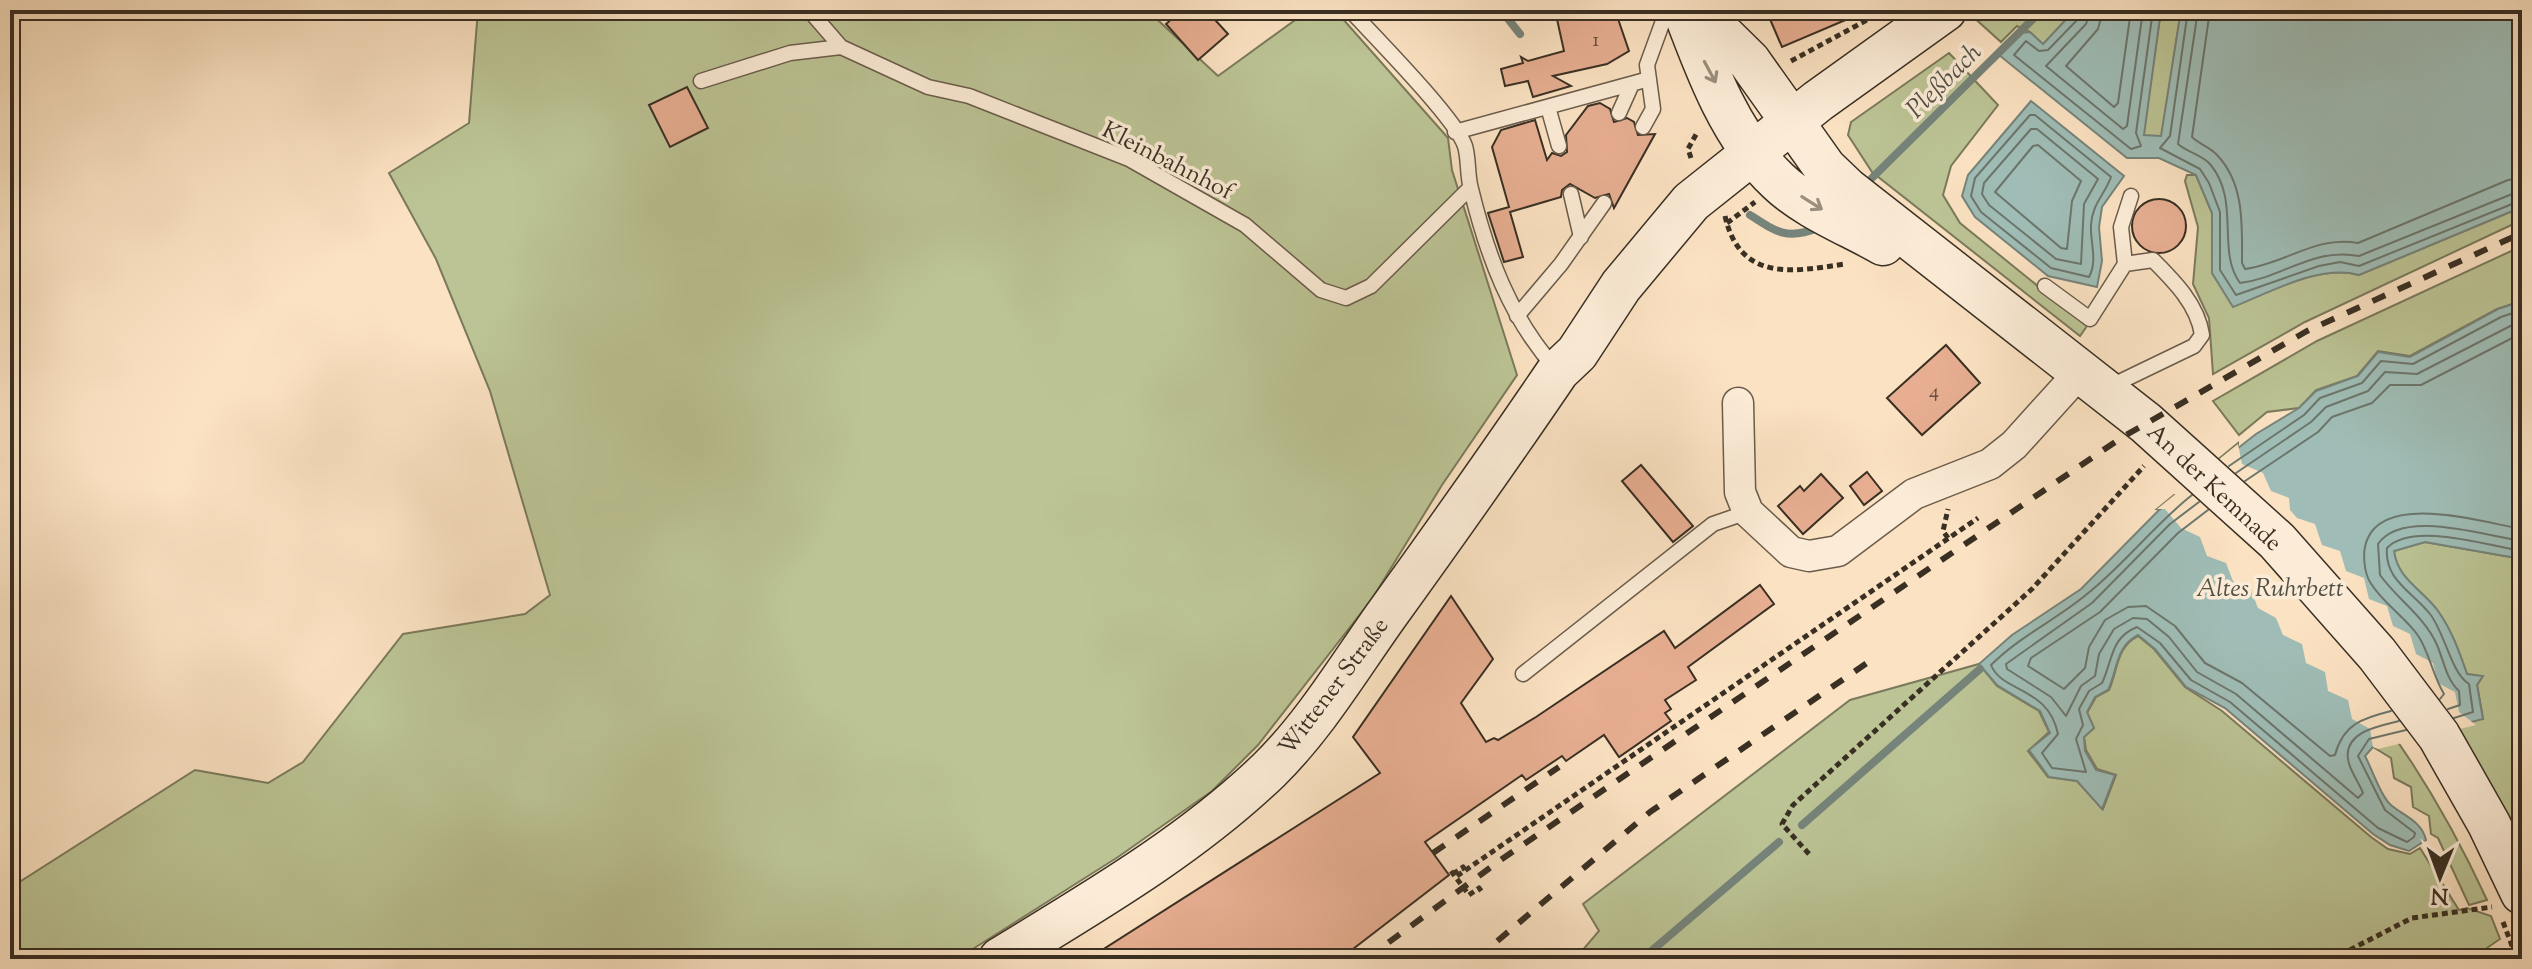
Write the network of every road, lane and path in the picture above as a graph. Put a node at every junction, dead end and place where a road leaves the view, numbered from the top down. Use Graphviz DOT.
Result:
graph roads {
  1 [pos="809,10"];
  2 [pos="1350,10"];
  3 [pos="1667,10"];
  4 [pos="1684,10"];
  5 [pos="1697,10"];
  6 [pos="1909,10"];
  7 [pos="1945,10"];
  8 [pos="1867,20"];
  9 [pos="841,47"];
  10 [pos="1791,61"];
  11 [pos="1648,72"];
  12 [pos="701,81"];
  13 [pos="1632,84"];
  14 [pos="1548,107"];
  15 [pos="1786,111"];
  16 [pos="1619,113"];
  17 [pos="1643,127"];
  18 [pos="1455,132"];
  19 [pos="1746,143"];
  20 [pos="1559,146"];
  21 [pos="1470,188"];
  22 [pos="2131,196"];
  23 [pos="1575,197"];
  24 [pos="1604,203"];
  25 [pos="1727,223"];
  26 [pos="1581,237"];
  27 [pos="1849,263"];
  28 [pos="2125,264"];
  29 [pos="1964,283"];
  30 [pos="2045,286"];
  31 [pos="1517,316"];
  32 [pos="1558,371"];
  33 [pos="2093,380"];
  34 [pos="1738,403"];
  35 [pos="2139,454"];
  36 [pos="1748,512"];
  37 [pos="1978,518"];
  38 [pos="1523,674"];
  39 [pos="1809,854"];
  40 [pos="1482,892"];
  41 [pos="2510,900"];
  42 [pos="1000,959"];
  43 [pos="2332,959"];
  1 -- 9 [label="lane, Kleinbahnhof"];
  2 -- 18 [label="lane"];
  3 -- 11 [label="lane"];
  4 -- 19 [label="main road, An der Kemnade, one-way"];
  5 -- 15 [label="main road, An der Kemnade"];
  6 -- 15 [label="main road, Wittener Straße"];
  7 -- 15 [label="main road, Wittener Straße"];
  8 -- 10 [label="path"];
  9 -- 12 [label="lane"];
  9 -- 21 [label="lane, Kleinbahnhof"];
  11 -- 13 [label="lane"];
  11 -- 17 [label="lane"];
  13 -- 14 [label="lane"];
  13 -- 16 [label="lane"];
  14 -- 18 [label="lane"];
  14 -- 20 [label="lane"];
  15 -- 19 [label="main road, Wittener Straße"];
  15 -- 29 [label="main road, An der Kemnade"];
  18 -- 21 [label="lane"];
  19 -- 29 [label="main road, An der Kemnade, one-way"];
  19 -- 32 [label="main road, Wittener Straße"];
  21 -- 31 [label="lane"];
  22 -- 28 [label="lane"];
  23 -- 26 [label="lane"];
  24 -- 26 [label="lane"];
  25 -- 27 [label="path"];
  26 -- 31 [label="lane"];
  28 -- 30 [label="lane"];
  28 -- 33 [label="lane"];
  29 -- 33 [label="main road, An der Kemnade"];
  31 -- 32 [label="lane"];
  32 -- 42 [label="main road, Wittener Straße"];
  33 -- 36 [label="street"];
  33 -- 41 [label="main road, An der Kemnade"];
  34 -- 36 [label="street"];
  35 -- 39 [label="path"];
  36 -- 38 [label="lane"];
  37 -- 40 [label="path"];
  41 -- 43 [label="path"];
}
